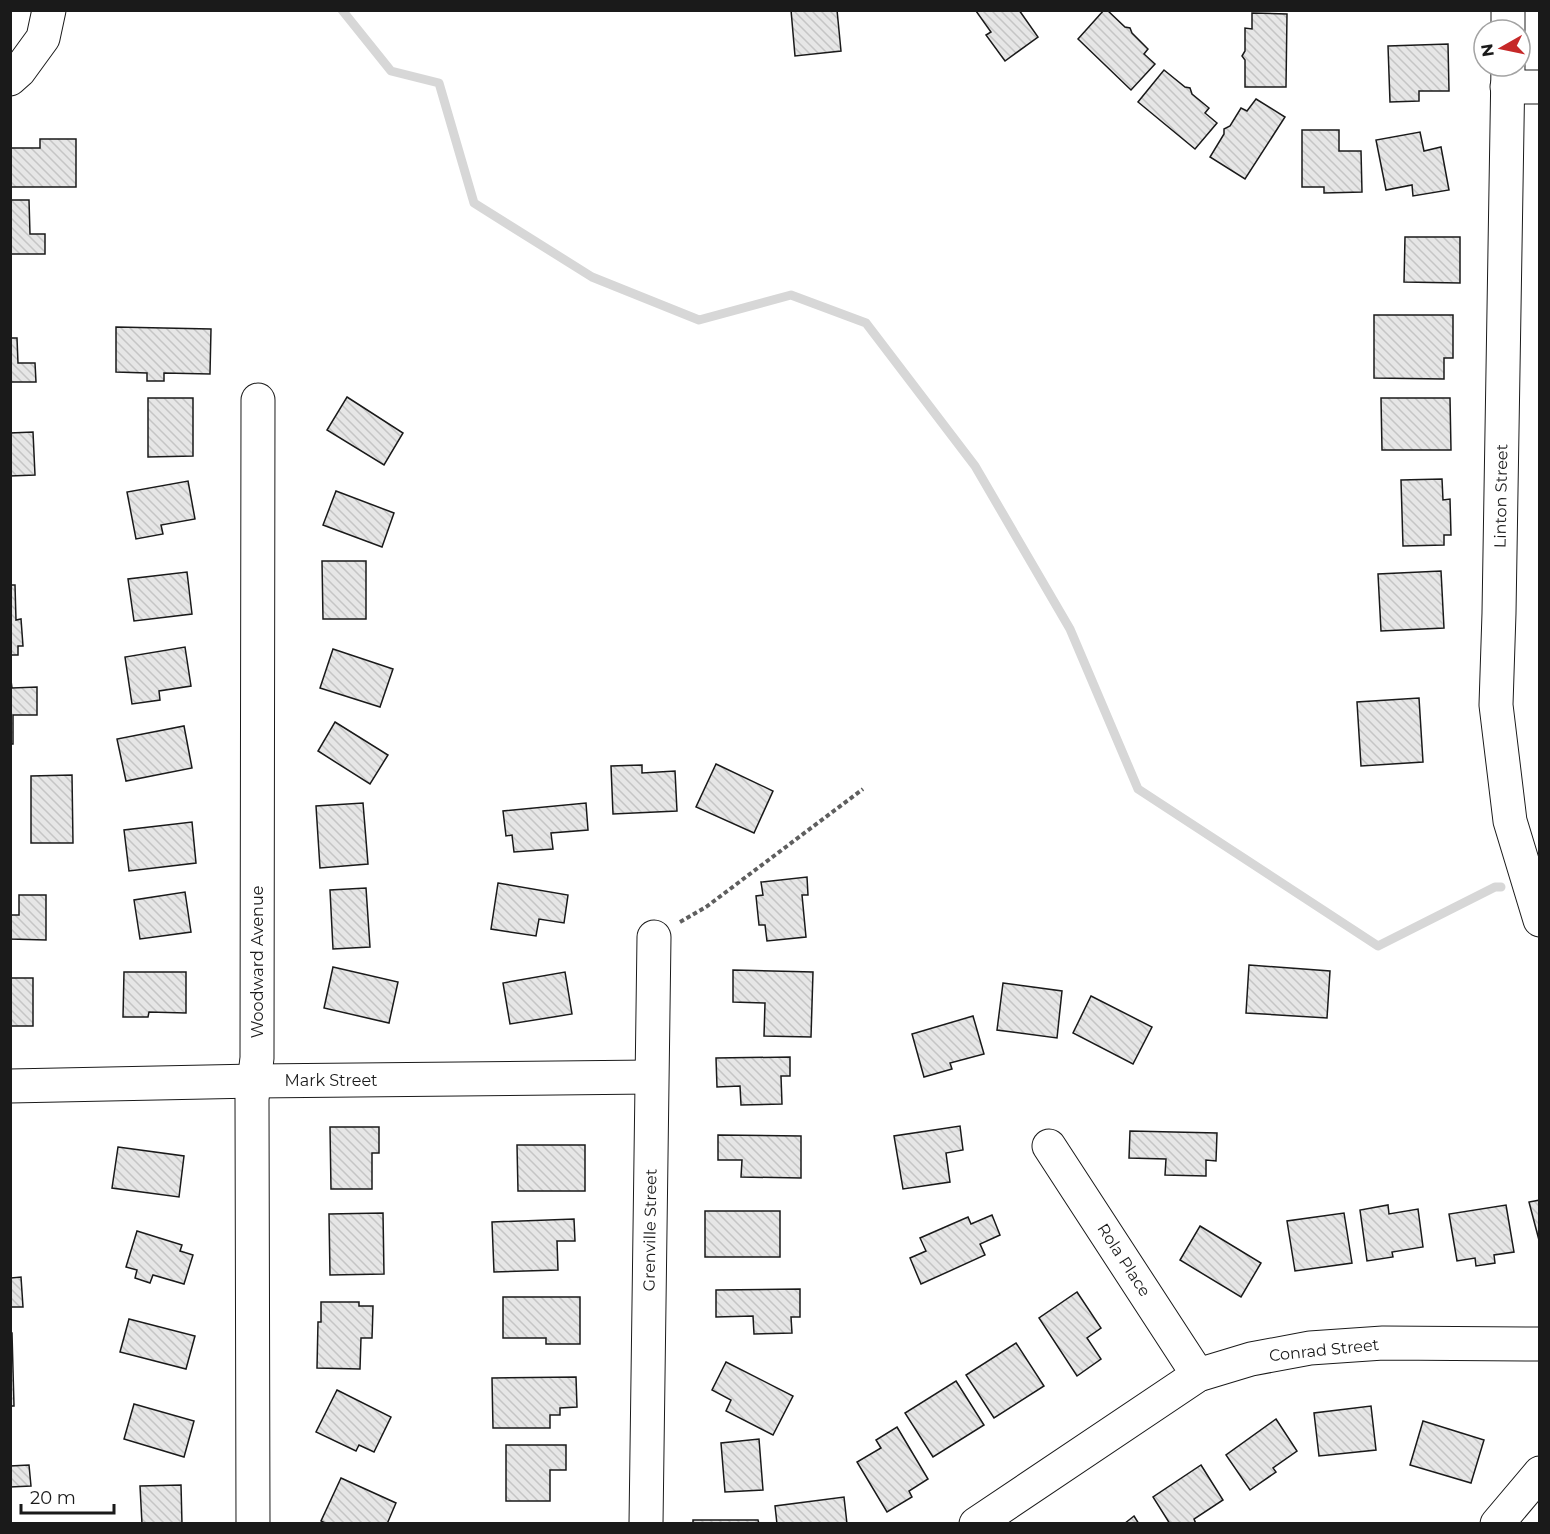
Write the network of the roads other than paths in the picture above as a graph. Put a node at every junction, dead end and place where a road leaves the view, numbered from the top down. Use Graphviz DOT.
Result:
graph roads {
  1 [pos="49,10"];
  2 [pos="1507,78"];
  3 [pos="1510,78"];
  4 [pos="10,79"];
  5 [pos="1539,87"];
  6 [pos="258,400"];
  7 [pos="1539,920"];
  8 [pos="654,937"];
  9 [pos="651,1077"];
  10 [pos="255,1081"];
  11 [pos="10,1086"];
  12 [pos="1049,1146"];
  13 [pos="1539,1344"];
  14 [pos="1198,1375"];
  15 [pos="1539,1473"];
  16 [pos="253,1524"];
  17 [pos="646,1524"];
  18 [pos="976,1524"];
  19 [pos="1497,1524"];
  1 -- 4 [label="street"];
  2 -- 7 [label="street, Linton Street"];
  3 -- 5 [label="street"];
  6 -- 10 [label="street, Woodward Avenue"];
  8 -- 9 [label="street, Grenville Street"];
  9 -- 10 [label="street, Mark Street"];
  9 -- 17 [label="street, Grenville Street"];
  10 -- 11 [label="street, Mark Street"];
  10 -- 16 [label="street, Woodward Avenue"];
  12 -- 14 [label="street, Rola Place"];
  13 -- 14 [label="street, Conrad Street"];
  14 -- 18 [label="street, Conrad Street"];
  15 -- 19 [label="street"];
}
